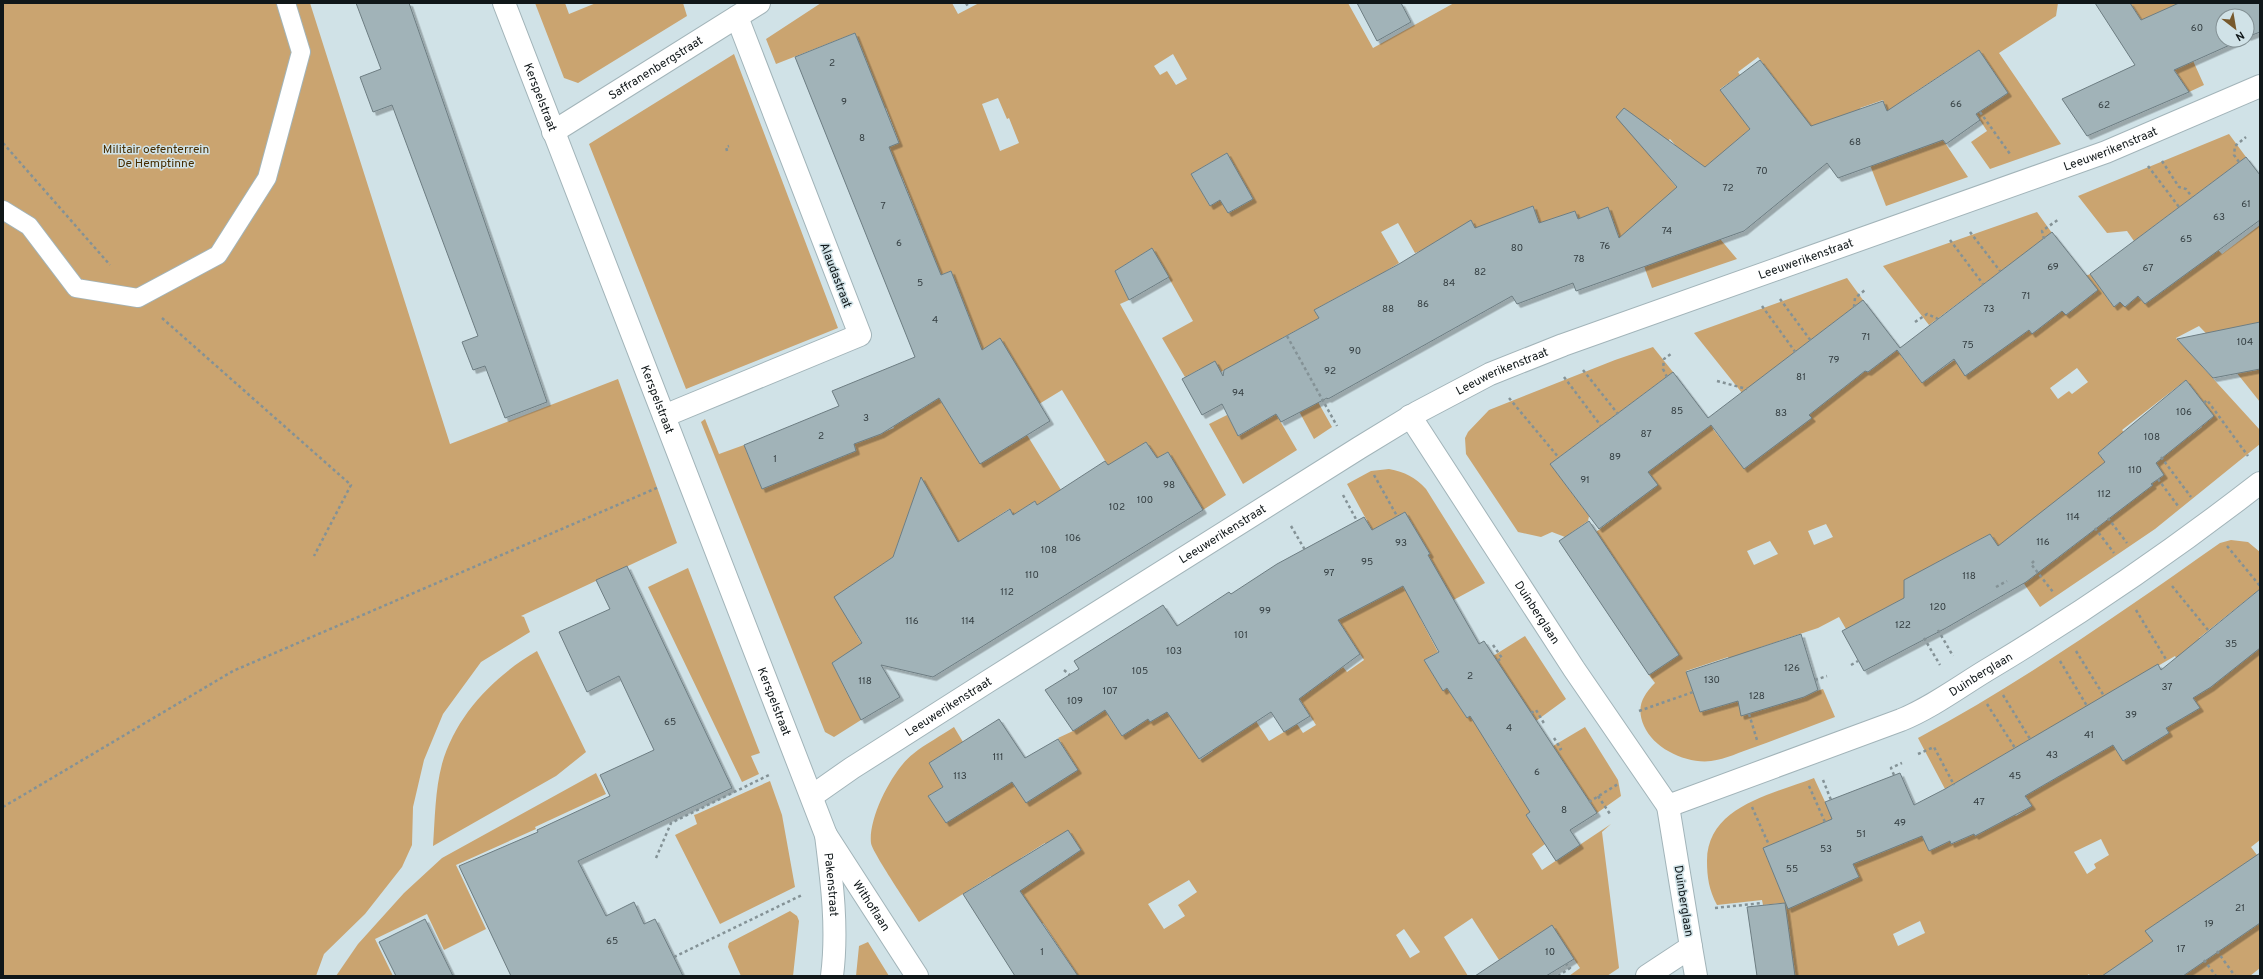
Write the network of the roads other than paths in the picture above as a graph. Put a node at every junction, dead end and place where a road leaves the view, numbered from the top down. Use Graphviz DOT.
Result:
graph roads {
  1 [pos="286,3"];
  2 [pos="504,3"];
  3 [pos="759,3"];
  4 [pos="737,17"];
  5 [pos="2260,86"];
  6 [pos="553,132"];
  7 [pos="3,210"];
  8 [pos="664,416"];
  9 [pos="1410,416"];
  10 [pos="2260,483"];
  11 [pos="812,796"];
  12 [pos="1668,806"];
  13 [pos="826,835"];
  14 [pos="1691,947"];
  15 [pos="832,976"];
  16 [pos="917,976"];
  17 [pos="1647,976"];
  18 [pos="1696,976"];
  1 -- 7 [label="lane"];
  2 -- 6 [label="street, Kerspelstraat"];
  3 -- 4 [label="street, Saffranenbergstraat"];
  4 -- 6 [label="street, Saffranenbergstraat"];
  4 -- 8 [label="street, Alaudastraat"];
  5 -- 9 [label="street, Leeuwerikenstraat"];
  6 -- 8 [label="street, Kerspelstraat"];
  8 -- 11 [label="street, Kerspelstraat"];
  9 -- 11 [label="street, Leeuwerikenstraat"];
  9 -- 12 [label="street, Duinberglaan"];
  10 -- 12 [label="street, Duinberglaan"];
  11 -- 13 [label="street, Pakenstraat"];
  12 -- 14 [label="street, Duinberglaan"];
  13 -- 15 [label="street, Pakenstraat"];
  13 -- 16 [label="street, Withoflaan"];
  14 -- 17 [label="street, Duinberglaan"];
  14 -- 18 [label="street, Duinberglaan"];
}
